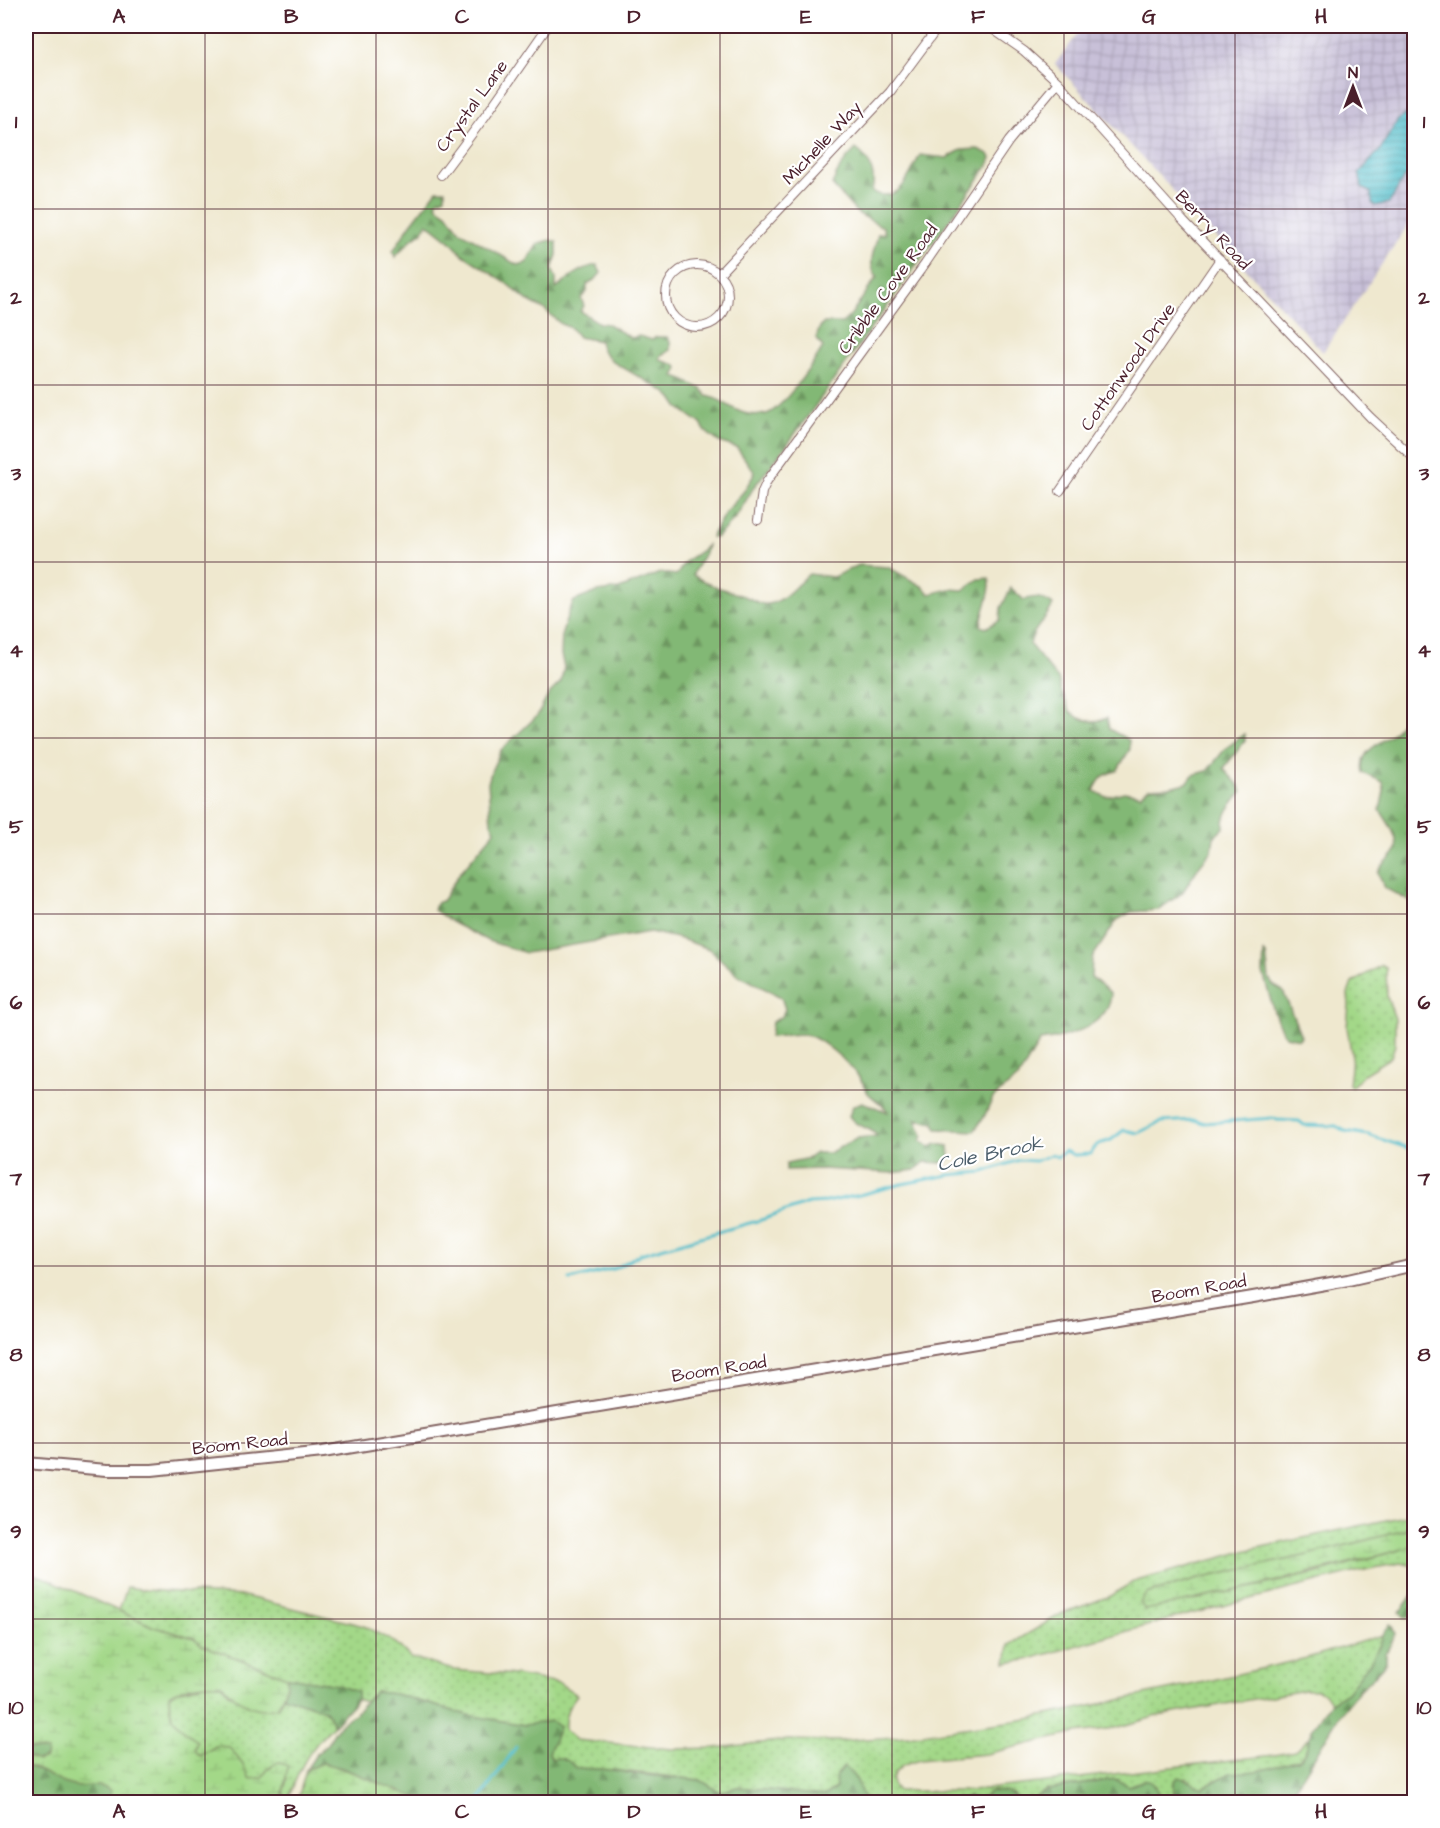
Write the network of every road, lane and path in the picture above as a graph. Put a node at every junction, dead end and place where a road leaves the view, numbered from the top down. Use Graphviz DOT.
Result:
graph roads {
  1 [pos="548,26"];
  2 [pos="939,26"];
  3 [pos="988,26"];
  4 [pos="1058,82"];
  5 [pos="441,175"];
  6 [pos="1220,259"];
  7 [pos="718,274"];
  8 [pos="1414,458"];
  9 [pos="1060,491"];
  10 [pos="758,520"];
  11 [pos="1414,1265"];
  12 [pos="26,1463"];
  1 -- 5 [label="street, Crystal Lane"];
  2 -- 7 [label="street, Michelle Way"];
  3 -- 4 [label="street, Berry Road"];
  4 -- 6 [label="street, Berry Road"];
  4 -- 10 [label="street, Cribble Cove Road"];
  6 -- 8 [label="street, Berry Road"];
  6 -- 9 [label="street, Cottonwood Drive"];
  7 -- 7 [label="street"];
  11 -- 12 [label="street, Boom Road"];
}
